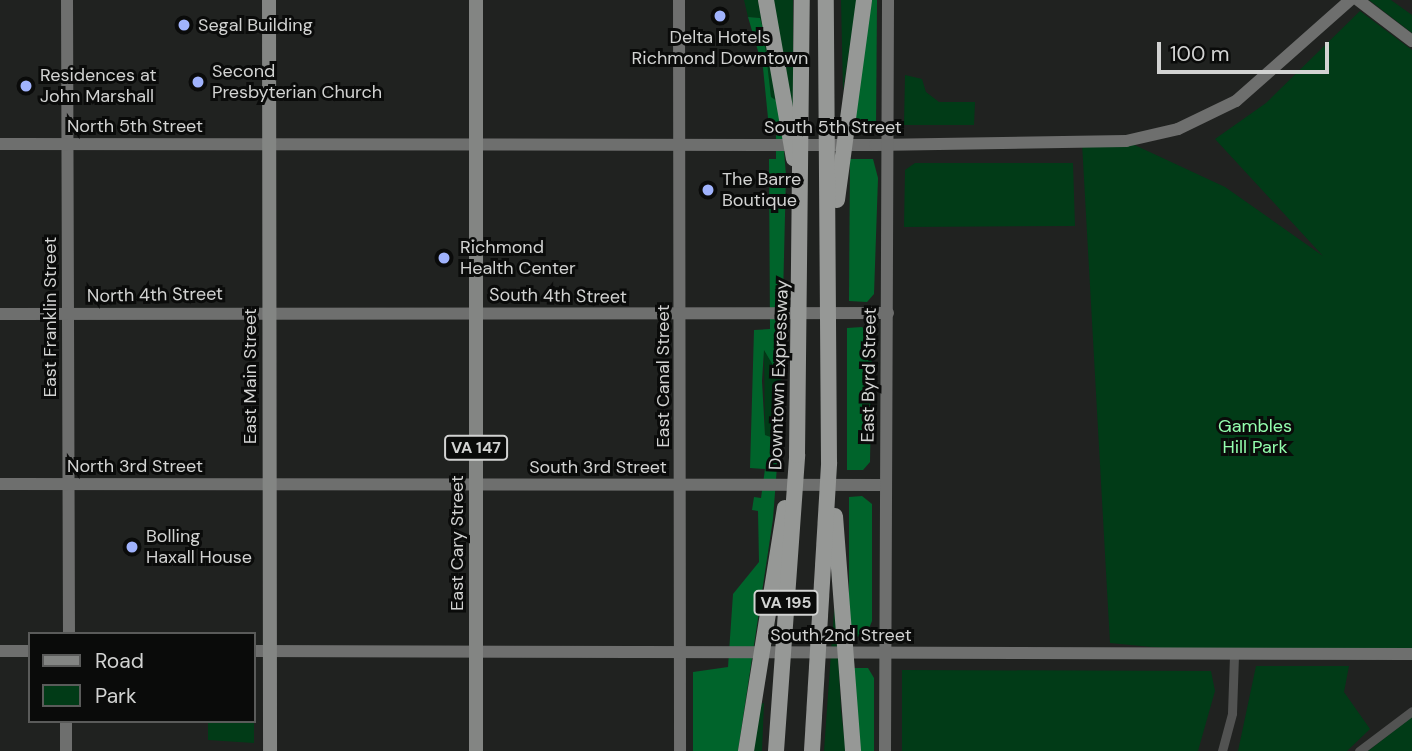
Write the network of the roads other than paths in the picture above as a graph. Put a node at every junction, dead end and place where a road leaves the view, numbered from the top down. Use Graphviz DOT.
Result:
graph roads {
  1 [pos="67,0"];
  2 [pos="269,0"];
  3 [pos="476,0"];
  4 [pos="679,0"];
  5 [pos="766,0"];
  6 [pos="802,0"];
  7 [pos="825,0"];
  8 [pos="864,0"];
  9 [pos="888,0"];
  10 [pos="1350,0"];
  11 [pos="1358,0"];
  12 [pos="1412,41"];
  13 [pos="0,144"];
  14 [pos="66,144"];
  15 [pos="269,144"];
  16 [pos="476,144"];
  17 [pos="679,144"];
  18 [pos="889,145"];
  19 [pos="802,214"];
  20 [pos="827,236"];
  21 [pos="270,312"];
  22 [pos="476,313"];
  23 [pos="888,313"];
  24 [pos="0,314"];
  25 [pos="68,314"];
  26 [pos="680,314"];
  27 [pos="797,455"];
  28 [pos="829,461"];
  29 [pos="0,484"];
  30 [pos="68,484"];
  31 [pos="270,484"];
  32 [pos="476,484"];
  33 [pos="681,485"];
  34 [pos="884,485"];
  35 [pos="69,632"];
  36 [pos="256,650"];
  37 [pos="270,650"];
  38 [pos="0,651"];
  39 [pos="28,651"];
  40 [pos="476,652"];
  41 [pos="681,653"];
  42 [pos="886,653"];
  43 [pos="1234,654"];
  44 [pos="1412,654"];
  45 [pos="1412,711"];
  46 [pos="66,723"];
  47 [pos="66,751"];
  48 [pos="271,751"];
  49 [pos="476,751"];
  50 [pos="680,751"];
  51 [pos="746,751"];
  52 [pos="776,751"];
  53 [pos="812,751"];
  54 [pos="853,751"];
  55 [pos="885,751"];
  56 [pos="1222,751"];
  57 [pos="1359,751"];
  1 -- 14 [label="street, East Franklin Street"];
  2 -- 15 [label="main road, East Main Street"];
  3 -- 16 [label="main road, East Cary Street / VA 147"];
  4 -- 17 [label="street, East Canal Street"];
  5 -- 19 [label="highway"];
  6 -- 19 [label="highway, Downtown Expressway / VA 195"];
  7 -- 20 [label="highway, VA 195"];
  8 -- 20 [label="highway"];
  9 -- 18 [label="street, East Byrd Street"];
  10 -- 18 [label="street, South 5th Street"];
  11 -- 12 [label="street"];
  13 -- 14 [label="street, North 5th Street"];
  14 -- 15 [label="street, North 5th Street"];
  14 -- 25 [label="street, East Franklin Street"];
  15 -- 16 [label="street, South 5th Street"];
  15 -- 21 [label="main road, East Main Street"];
  16 -- 17 [label="street, South 5th Street"];
  16 -- 22 [label="main road, East Cary Street / VA 147"];
  17 -- 18 [label="street, South 5th Street"];
  17 -- 26 [label="street, East Canal Street"];
  18 -- 23 [label="street, East Byrd Street"];
  19 -- 27 [label="highway, Downtown Expressway / VA 195"];
  20 -- 28 [label="highway, VA 195"];
  21 -- 22 [label="street, South 4th Street"];
  21 -- 25 [label="street, North 4th Street"];
  21 -- 31 [label="main road, East Main Street"];
  22 -- 26 [label="street, South 4th Street"];
  22 -- 32 [label="main road, East Cary Street / VA 147"];
  23 -- 26 [label="street, South 4th Street"];
  23 -- 34 [label="street, East Byrd Street"];
  24 -- 25 [label="street, North 4th Street"];
  25 -- 30 [label="street, East Franklin Street"];
  26 -- 33 [label="street, East Canal Street"];
  27 -- 51 [label="highway"];
  27 -- 52 [label="highway, Downtown Expressway / VA 195"];
  28 -- 53 [label="highway, VA 195"];
  28 -- 54 [label="highway"];
  29 -- 30 [label="street, North 3rd Street"];
  30 -- 31 [label="street, North 3rd Street"];
  30 -- 35 [label="street, East Franklin Street"];
  31 -- 32 [label="street, South 3rd Street"];
  31 -- 37 [label="main road, East Main Street"];
  32 -- 33 [label="street, South 3rd Street"];
  32 -- 40 [label="main road, East Cary Street / VA 147"];
  33 -- 34 [label="street, South 3rd Street"];
  33 -- 41 [label="street, East Canal Street"];
  34 -- 42 [label="street, East Byrd Street"];
  36 -- 37 [label="street, South 2nd Street"];
  37 -- 40 [label="street, South 2nd Street"];
  37 -- 48 [label="main road, East Main Street"];
  38 -- 39 [label="street"];
  40 -- 41 [label="street, South 2nd Street"];
  40 -- 49 [label="main road, East Cary Street / VA 147"];
  41 -- 42 [label="street, South 2nd Street"];
  41 -- 50 [label="street, East Canal Street"];
  42 -- 43 [label="street, South 2nd Street"];
  42 -- 55 [label="street, East Byrd Street"];
  43 -- 44 [label="street, South 2nd Street"];
  43 -- 56 [label="street"];
  45 -- 57 [label="street"];
  46 -- 47 [label="street"];
}
